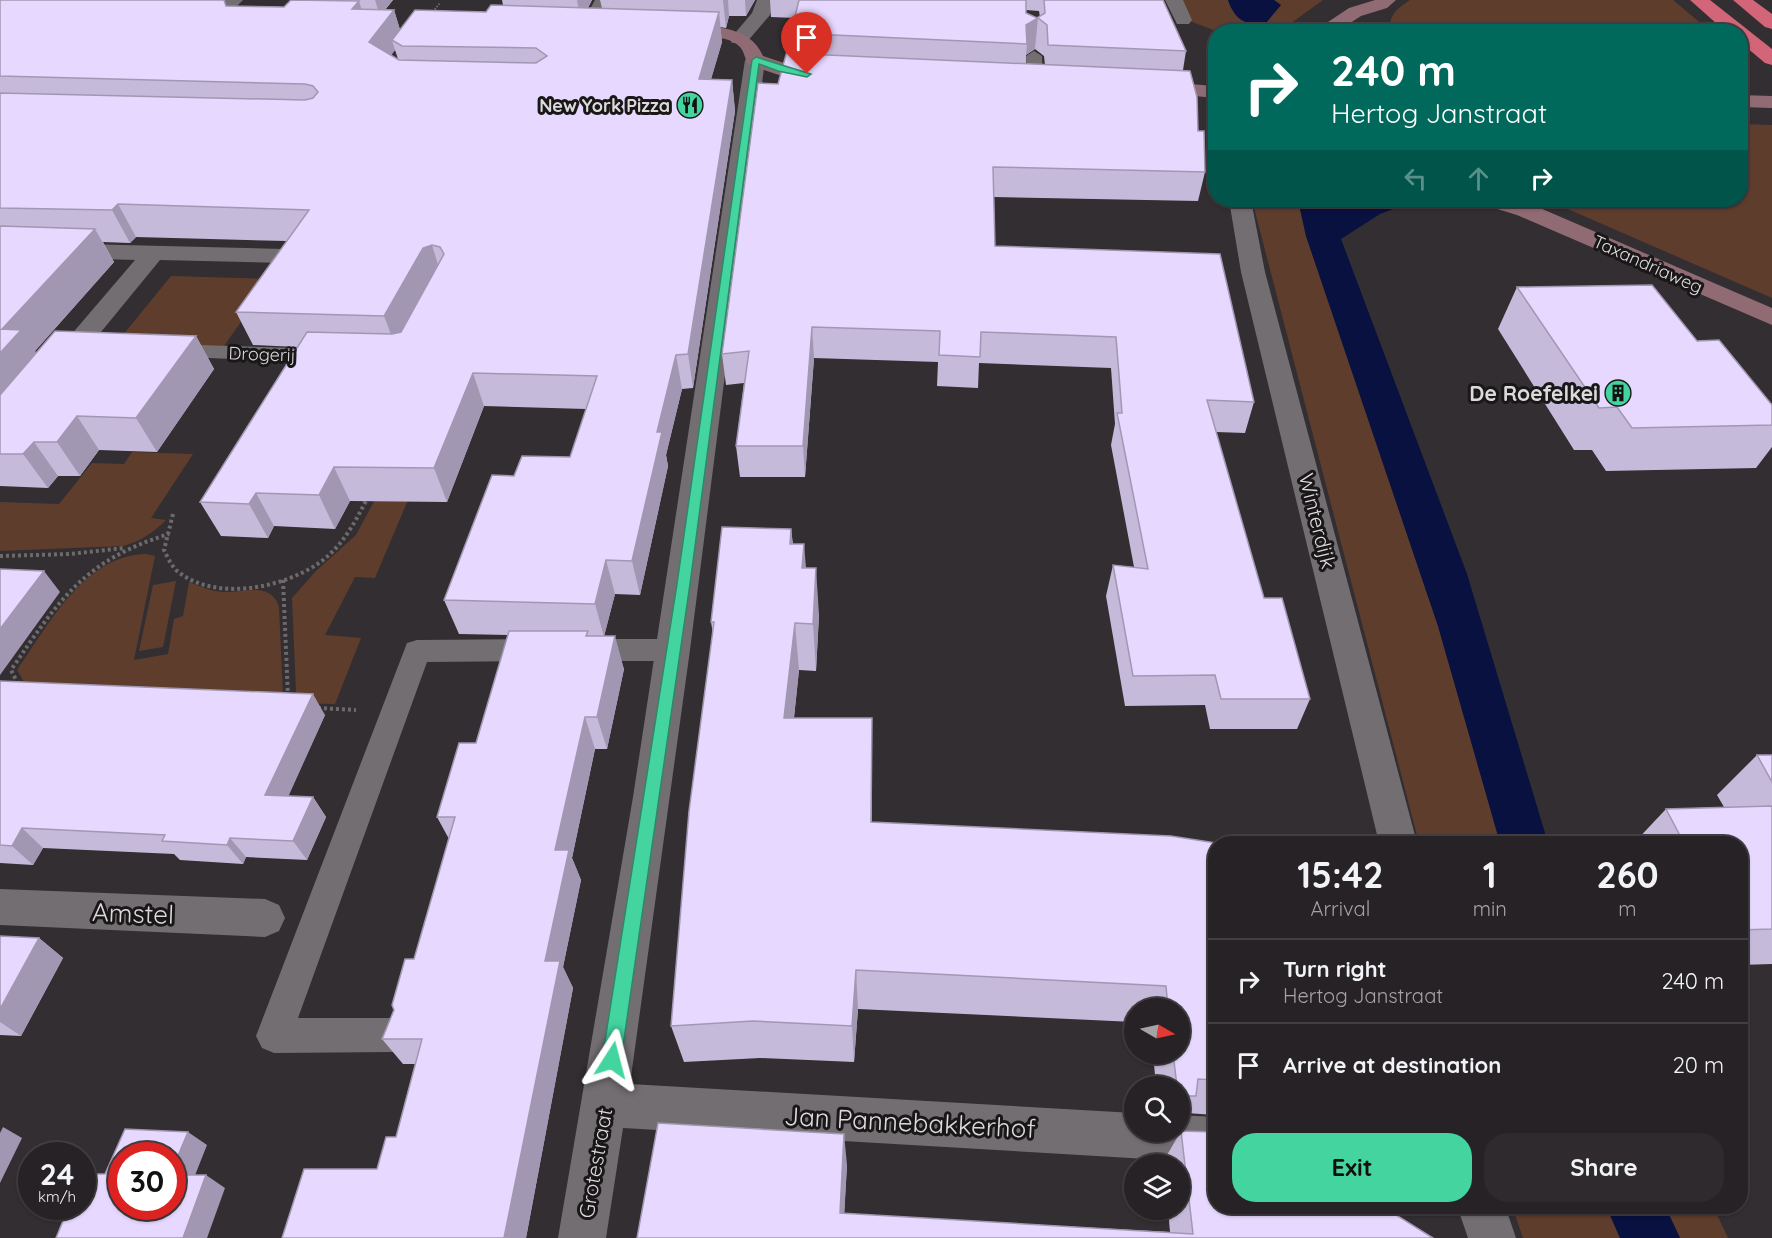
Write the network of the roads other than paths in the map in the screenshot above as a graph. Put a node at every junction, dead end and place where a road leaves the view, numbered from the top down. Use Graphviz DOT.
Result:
graph roads {
  1 [pos="234,0"];
  2 [pos="603,0"];
  3 [pos="766,0"];
  4 [pos="1174,0"];
  5 [pos="1699,0"];
  6 [pos="1742,0"];
  7 [pos="1384,2"];
  8 [pos="191,18"];
  9 [pos="214,19"];
  10 [pos="236,20"];
  11 [pos="1183,20"];
  12 [pos="1772,23"];
  13 [pos="1343,24"];
  14 [pos="1378,24"];
  15 [pos="1729,24"];
  16 [pos="565,28"];
  17 [pos="588,28"];
  18 [pos="610,29"];
  19 [pos="654,30"];
  20 [pos="1748,39"];
  21 [pos="747,49"];
  22 [pos="1034,56"];
  23 [pos="1772,59"];
  24 [pos="841,75"];
  25 [pos="1208,79"];
  26 [pos="1012,82"];
  27 [pos="1035,83"];
  28 [pos="1058,84"];
  29 [pos="1130,86"];
  30 [pos="1154,87"];
  31 [pos="1208,91"];
  32 [pos="1208,97"];
  33 [pos="1748,101"];
  34 [pos="1772,102"];
  35 [pos="1241,207"];
  36 [pos="1522,207"];
  37 [pos="0,249"];
  38 [pos="153,253"];
  39 [pos="284,256"];
  40 [pos="1772,317"];
  41 [pos="144,351"];
  42 [pos="345,357"];
  43 [pos="0,436"];
  44 [pos="674,650"];
  45 [pos="1396,836"];
  46 [pos="0,907"];
  47 [pos="265,918"];
  48 [pos="394,1035"];
  49 [pos="605,1106"];
  50 [pos="1208,1140"];
  51 [pos="1484,1214"];
  52 [pos="582,1238"];
  53 [pos="1492,1238"];
  1 -- 9 [label="street"];
  2 -- 17 [label="street"];
  3 -- 21 [label="street"];
  4 -- 11 [label="street"];
  5 -- 15 [label="highway"];
  6 -- 12 [label="highway"];
  7 -- 13 [label="main road"];
  7 -- 14 [label="main road"];
  8 -- 9 [label="main road"];
  9 -- 10 [label="main road"];
  16 -- 17 [label="main road"];
  17 -- 18 [label="main road"];
  19 -- 21 [label="main road"];
  20 -- 23 [label="highway"];
  21 -- 24 [label="main road"];
  21 -- 44 [label="street, Grotestraat"];
  22 -- 27 [label="lane"];
  25 -- 30 [label="main road"];
  26 -- 27 [label="main road"];
  27 -- 28 [label="main road"];
  29 -- 30 [label="main road"];
  30 -- 31 [label="main road"];
  30 -- 32 [label="main road"];
  33 -- 34 [label="main road"];
  35 -- 45 [label="street, Winterdijk"];
  36 -- 40 [label="main road, Taxandriaweg"];
  37 -- 38 [label="street"];
  38 -- 39 [label="street"];
  38 -- 43 [label="street"];
  41 -- 42 [label="lane, Drogerij"];
  44 -- 48 [label="lane"];
  44 -- 49 [label="street, Grotestraat"];
  46 -- 47 [label="street, Amstel"];
  49 -- 50 [label="street, Jan Pannebakkerhof"];
  49 -- 52 [label="street, Grotestraat"];
  51 -- 53 [label="street"];
}
